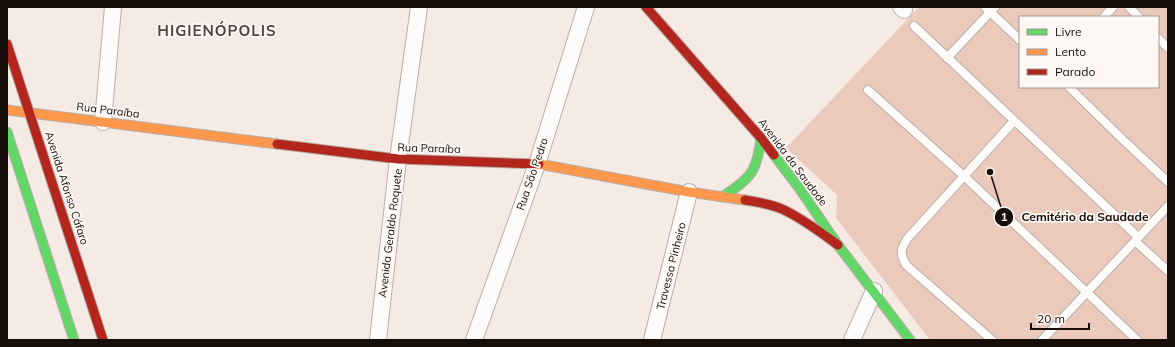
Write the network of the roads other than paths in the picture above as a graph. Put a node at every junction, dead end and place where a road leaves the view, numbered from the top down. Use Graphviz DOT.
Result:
graph roads {
  1 [pos="113,7"];
  2 [pos="419,7"];
  3 [pos="586,7"];
  4 [pos="646,7"];
  5 [pos="1113,7"];
  6 [pos="1129,7"];
  7 [pos="990,9"];
  8 [pos="1105,16"];
  9 [pos="1137,16"];
  10 [pos="914,26"];
  11 [pos="1019,39"];
  12 [pos="1159,39"];
  13 [pos="7,44"];
  14 [pos="1168,48"];
  15 [pos="947,58"];
  16 [pos="1070,88"];
  17 [pos="868,90"];
  18 [pos="7,110"];
  19 [pos="29,112"];
  20 [pos="1014,121"];
  21 [pos="103,122"];
  22 [pos="7,132"];
  23 [pos="761,138"];
  24 [pos="398,159"];
  25 [pos="537,164"];
  26 [pos="964,176"];
  27 [pos="1168,182"];
  28 [pos="689,192"];
  29 [pos="722,197"];
  30 [pos="1168,206"];
  31 [pos="1137,239"];
  32 [pos="838,245"];
  33 [pos="1168,271"];
  34 [pos="874,291"];
  35 [pos="1087,292"];
  36 [pos="74,340"];
  37 [pos="103,340"];
  38 [pos="378,340"];
  39 [pos="474,340"];
  40 [pos="652,340"];
  41 [pos="852,340"];
  42 [pos="910,340"];
  43 [pos="992,340"];
  44 [pos="1042,340"];
  45 [pos="1137,340"];
  1 -- 21 [label="street"];
  2 -- 24 [label="street, Avenida Geraldo Roquete"];
  3 -- 25 [label="street, Rua São Pedro"];
  4 -- 23 [label="main road, Avenida da Saudade"];
  5 -- 8 [label="lane"];
  6 -- 9 [label="lane"];
  7 -- 11 [label="lane"];
  7 -- 15 [label="lane"];
  10 -- 15 [label="lane"];
  12 -- 14 [label="lane"];
  13 -- 19 [label="main road, Avenida Afonso Cáfaro"];
  15 -- 20 [label="lane"];
  16 -- 27 [label="lane"];
  17 -- 26 [label="lane"];
  18 -- 19 [label="main road, Rua Paraíba"];
  19 -- 21 [label="main road, Rua Paraíba"];
  19 -- 37 [label="main road, Avenida Afonso Cáfaro"];
  20 -- 26 [label="lane"];
  20 -- 31 [label="lane"];
  21 -- 24 [label="main road, Rua Paraíba"];
  22 -- 36 [label="main road"];
  23 -- 29 [label="main road"];
  23 -- 32 [label="main road, Avenida da Saudade"];
  24 -- 25 [label="main road, Rua Paraíba"];
  24 -- 38 [label="street, Avenida Geraldo Roquete"];
  25 -- 28 [label="main road, Rua Paraíba"];
  25 -- 39 [label="street, Rua São Pedro"];
  26 -- 35 [label="lane"];
  26 -- 43 [label="lane"];
  28 -- 29 [label="main road, Rua Paraíba"];
  28 -- 40 [label="street, Travessa Pinheiro"];
  29 -- 32 [label="main road, Rua Paraíba"];
  30 -- 31 [label="lane"];
  31 -- 33 [label="lane"];
  31 -- 35 [label="lane"];
  32 -- 34 [label="main road, Avenida da Saudade"];
  34 -- 41 [label="street"];
  34 -- 42 [label="main road, Avenida da Saudade"];
  35 -- 44 [label="lane"];
  35 -- 45 [label="lane"];
}
